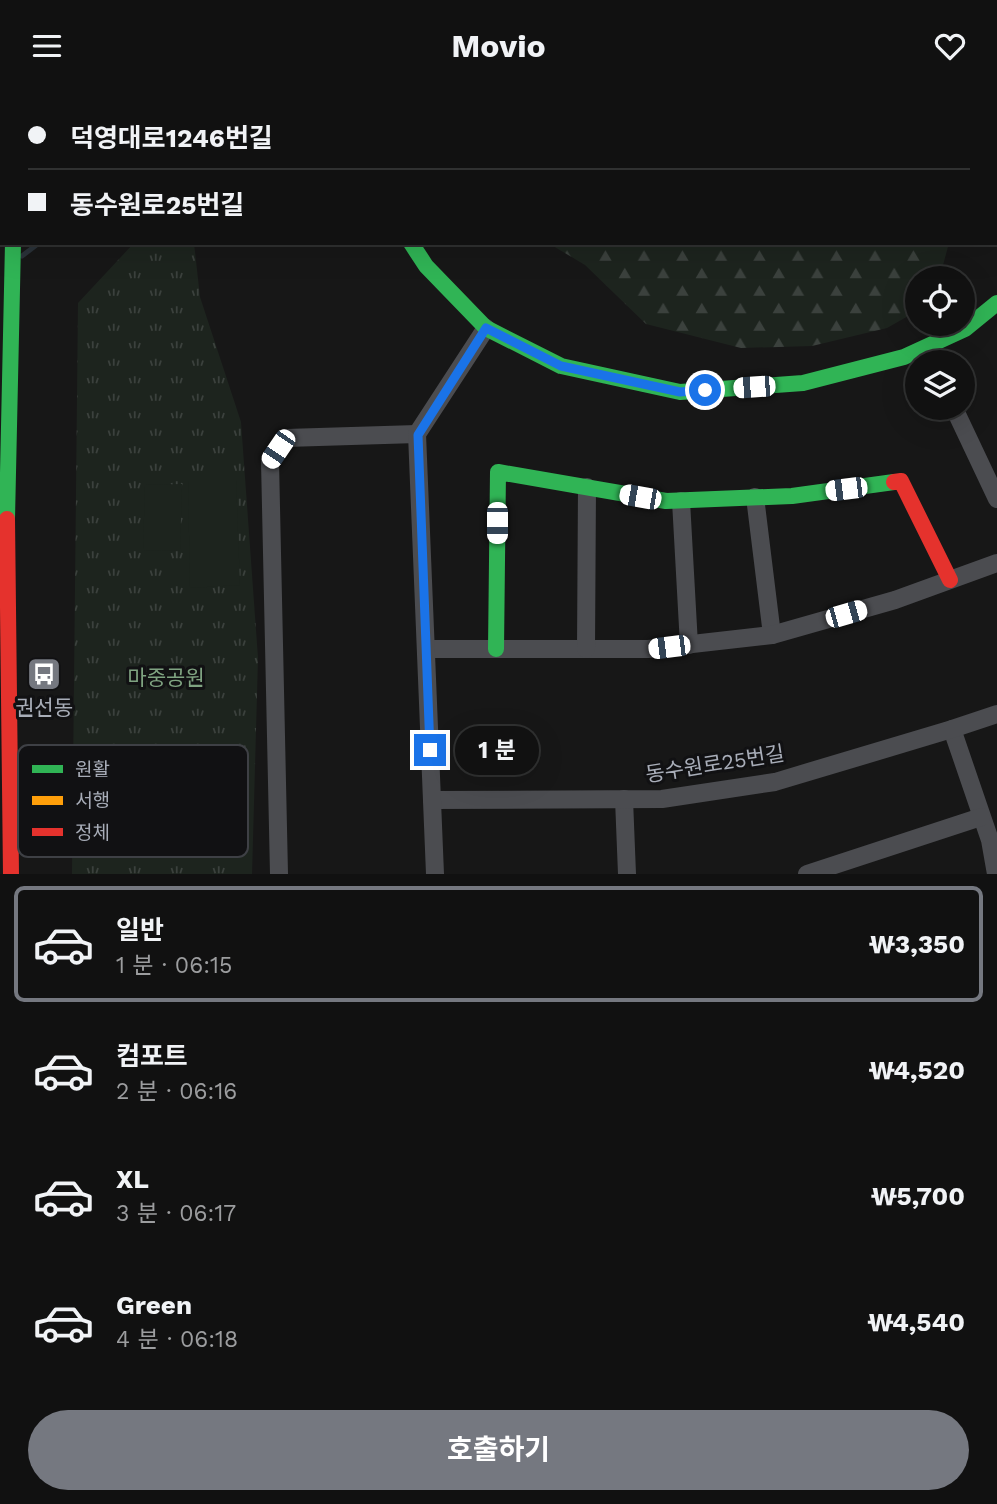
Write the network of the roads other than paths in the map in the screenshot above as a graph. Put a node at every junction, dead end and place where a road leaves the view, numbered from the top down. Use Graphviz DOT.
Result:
graph roads {
  1 [pos="13,245"];
  2 [pos="412,245"];
  3 [pos="997,303"];
  4 [pos="486,328"];
  5 [pos="936,350"];
  6 [pos="905,357"];
  7 [pos="960,420"];
  8 [pos="418,435"];
  9 [pos="587,487"];
  10 [pos="755,497"];
  11 [pos="997,499"];
  12 [pos="681,501"];
  13 [pos="997,563"];
  14 [pos="950,580"];
  15 [pos="772,635"];
  16 [pos="689,645"];
  17 [pos="426,649"];
  18 [pos="496,649"];
  19 [pos="586,649"];
  20 [pos="997,714"];
  21 [pos="951,729"];
  22 [pos="625,799"];
  23 [pos="432,800"];
  24 [pos="981,817"];
  25 [pos="10,874"];
  26 [pos="279,874"];
  27 [pos="435,874"];
  28 [pos="627,874"];
  29 [pos="807,874"];
  30 [pos="996,874"];
  1 -- 25 [label="street"];
  2 -- 4 [label="street"];
  3 -- 5 [label="street"];
  4 -- 6 [label="street"];
  4 -- 8 [label="street"];
  7 -- 11 [label="street"];
  8 -- 17 [label="street"];
  8 -- 26 [label="street"];
  9 -- 12 [label="street"];
  9 -- 18 [label="street"];
  9 -- 19 [label="street"];
  10 -- 12 [label="street"];
  10 -- 14 [label="street"];
  10 -- 15 [label="street"];
  12 -- 16 [label="street"];
  13 -- 14 [label="street"];
  14 -- 15 [label="street"];
  15 -- 16 [label="street"];
  16 -- 19 [label="street"];
  17 -- 18 [label="street"];
  17 -- 23 [label="street"];
  18 -- 19 [label="street"];
  20 -- 21 [label="street, 동수원로25번길"];
  21 -- 22 [label="street, 동수원로25번길"];
  21 -- 24 [label="street"];
  22 -- 23 [label="street, 동수원로25번길"];
  22 -- 28 [label="street"];
  23 -- 27 [label="street"];
  24 -- 29 [label="street"];
  24 -- 30 [label="street"];
}
